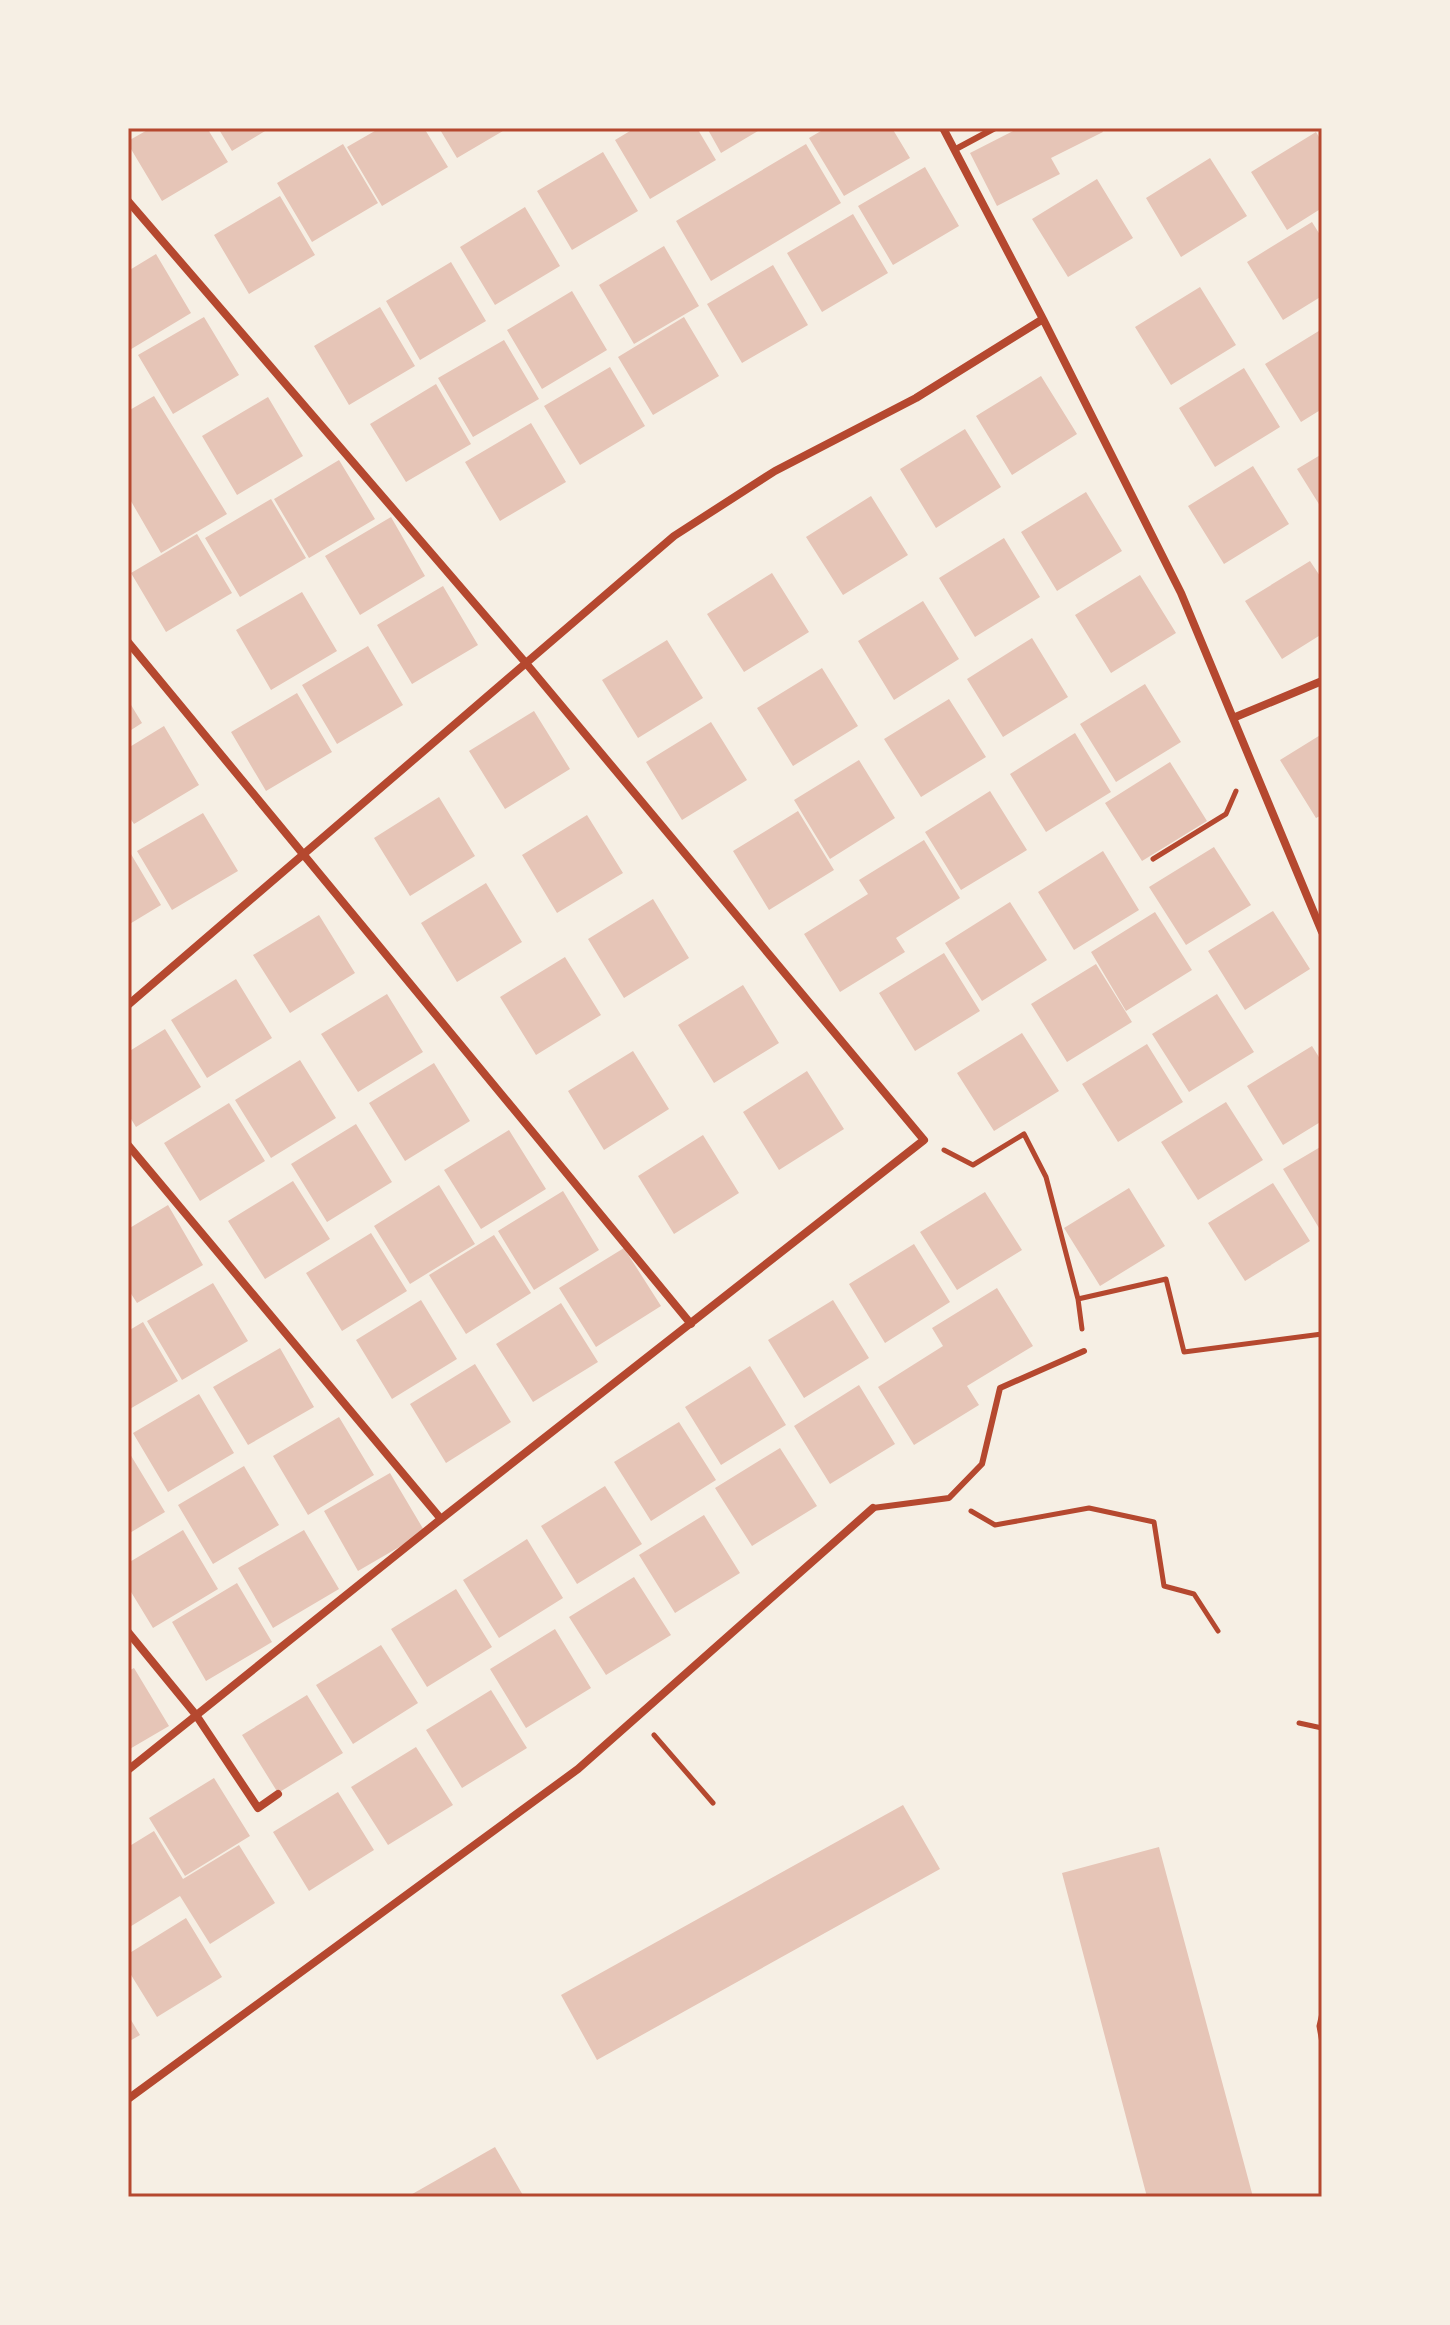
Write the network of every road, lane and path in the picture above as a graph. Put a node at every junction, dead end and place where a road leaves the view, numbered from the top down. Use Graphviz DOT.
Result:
graph roads {
  1 [pos="943,128"];
  2 [pos="995,128"];
  3 [pos="954,150"];
  4 [pos="128,201"];
  5 [pos="1043,319"];
  6 [pos="128,642"];
  7 [pos="525,662"];
  8 [pos="1322,681"];
  9 [pos="1233,718"];
  10 [pos="1250,757"];
  11 [pos="303,857"];
  12 [pos="1153,859"];
  13 [pos="1322,932"];
  14 [pos="128,1005"];
  15 [pos="924,1140"];
  16 [pos="128,1145"];
  17 [pos="1078,1299"];
  18 [pos="691,1324"];
  19 [pos="1322,1334"];
  20 [pos="1084,1351"];
  21 [pos="949,1498"];
  22 [pos="873,1508"];
  23 [pos="441,1519"];
  24 [pos="1218,1631"];
  25 [pos="128,1632"];
  26 [pos="196,1715"];
  27 [pos="637,1716"];
  28 [pos="1299,1723"];
  29 [pos="1322,1728"];
  30 [pos="128,1770"];
  31 [pos="278,1794"];
  32 [pos="713,1803"];
  33 [pos="1322,2013"];
  34 [pos="1322,2043"];
  35 [pos="128,2099"];
  1 -- 3 [label="street"];
  2 -- 3 [label="lane"];
  3 -- 5 [label="street"];
  4 -- 7 [label="street"];
  5 -- 7 [label="street"];
  5 -- 9 [label="street"];
  6 -- 11 [label="street"];
  7 -- 11 [label="street"];
  7 -- 15 [label="street"];
  8 -- 9 [label="street"];
  9 -- 10 [label="street"];
  10 -- 12 [label="path"];
  10 -- 13 [label="street"];
  11 -- 14 [label="street"];
  11 -- 18 [label="street"];
  15 -- 17 [label="path"];
  15 -- 18 [label="street"];
  16 -- 23 [label="street"];
  17 -- 19 [label="path"];
  17 -- 20 [label="path"];
  18 -- 23 [label="street"];
  20 -- 21 [label="lane"];
  21 -- 22 [label="lane"];
  21 -- 24 [label="path"];
  22 -- 27 [label="street"];
  23 -- 26 [label="street"];
  25 -- 26 [label="street"];
  26 -- 30 [label="street"];
  26 -- 31 [label="street"];
  27 -- 32 [label="path"];
  27 -- 35 [label="street"];
  28 -- 29 [label="path"];
  33 -- 34 [label="path"];
}
